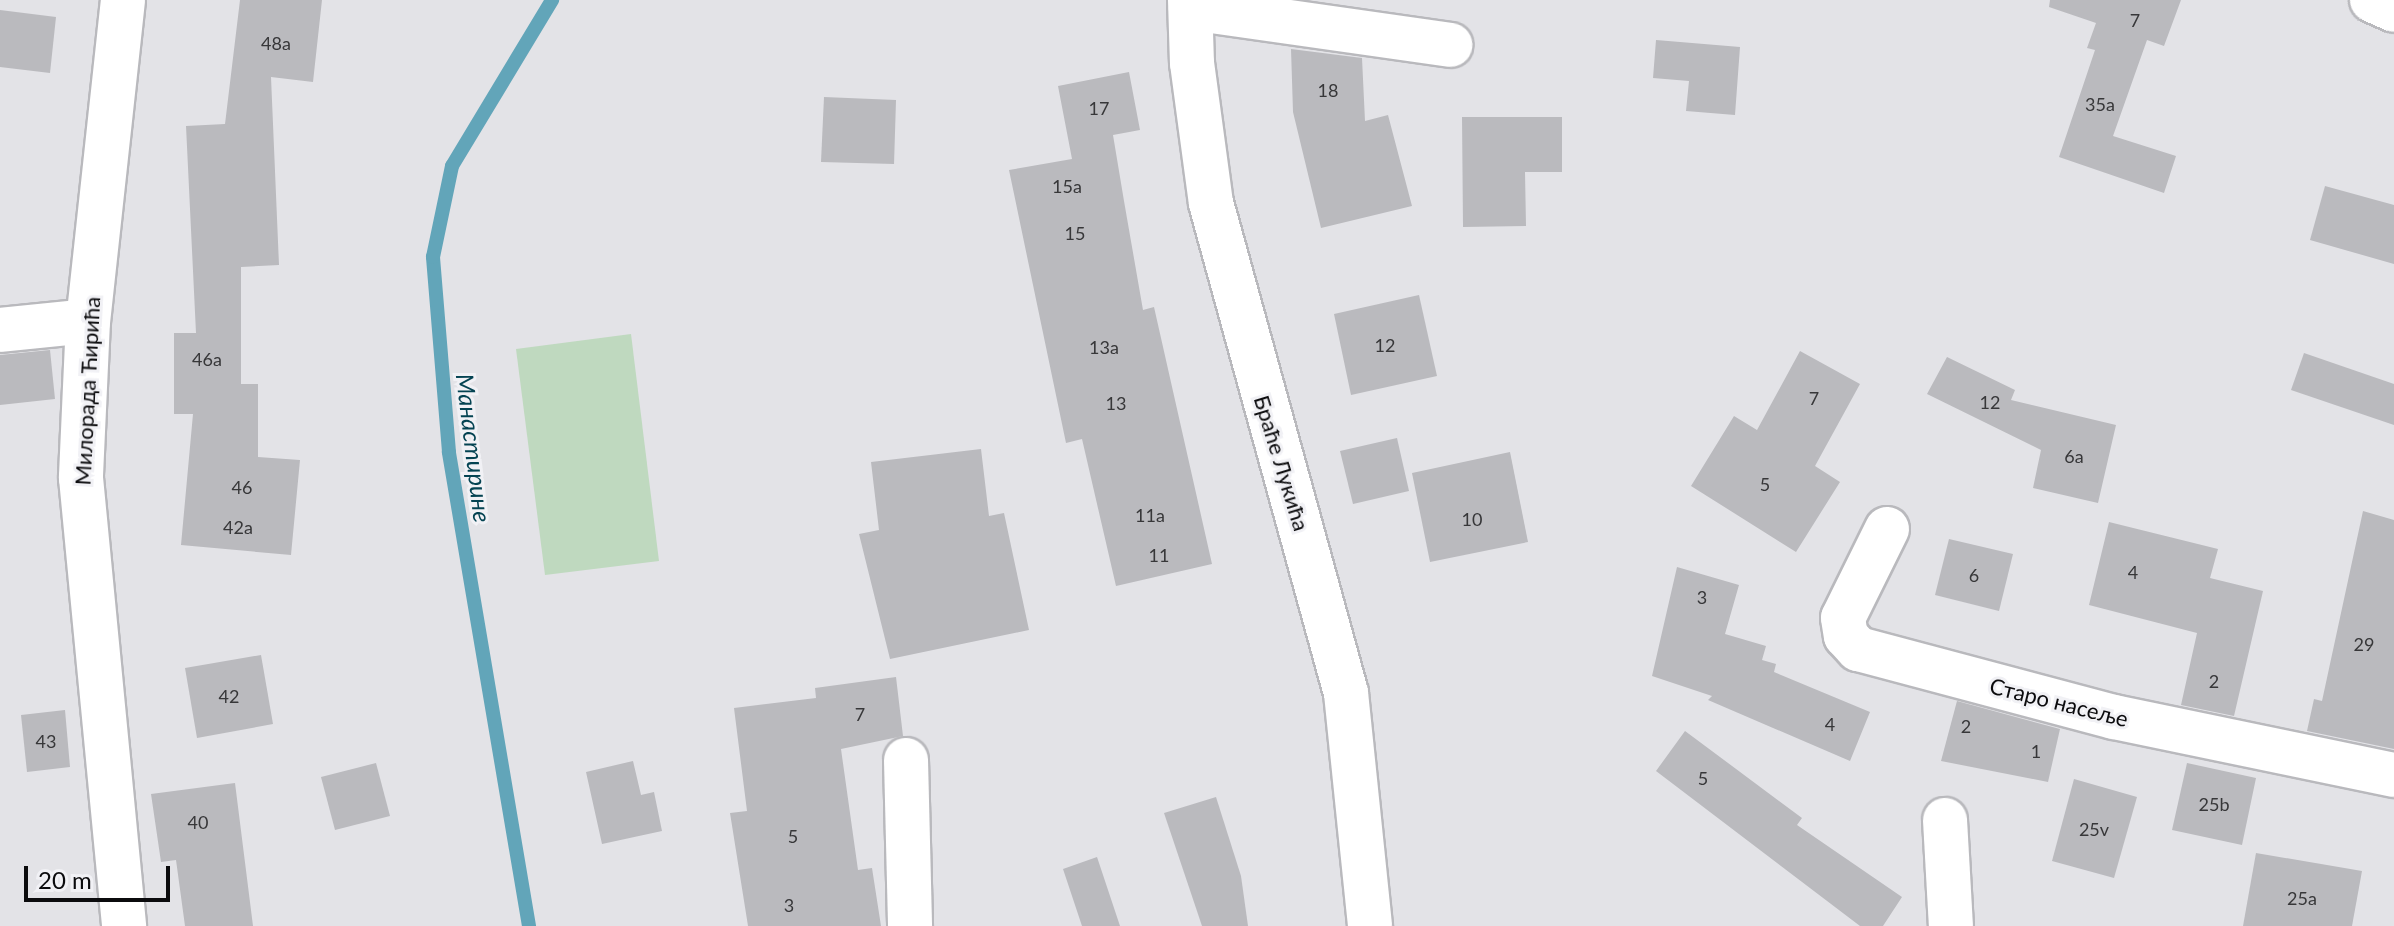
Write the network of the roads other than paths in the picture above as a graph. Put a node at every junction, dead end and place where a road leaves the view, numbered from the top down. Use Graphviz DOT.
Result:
graph roads {
  1 [pos="123,0"];
  2 [pos="2372,0"];
  3 [pos="1190,4"];
  4 [pos="2394,10"];
  5 [pos="1450,45"];
  6 [pos="88,321"];
  7 [pos="0,330"];
  8 [pos="1887,529"];
  9 [pos="906,760"];
  10 [pos="2394,775"];
  11 [pos="1945,820"];
  12 [pos="124,926"];
  13 [pos="910,926"];
  14 [pos="1370,926"];
  15 [pos="1951,926"];
  1 -- 6 [label="street, Милорада Ћирића"];
  2 -- 4 [label="street"];
  3 -- 5 [label="street"];
  3 -- 14 [label="street, Браће Лукића"];
  6 -- 7 [label="street"];
  6 -- 12 [label="street, Милорада Ћирића"];
  8 -- 10 [label="street, Старо насеље"];
  9 -- 13 [label="street"];
  11 -- 15 [label="street"];
}
